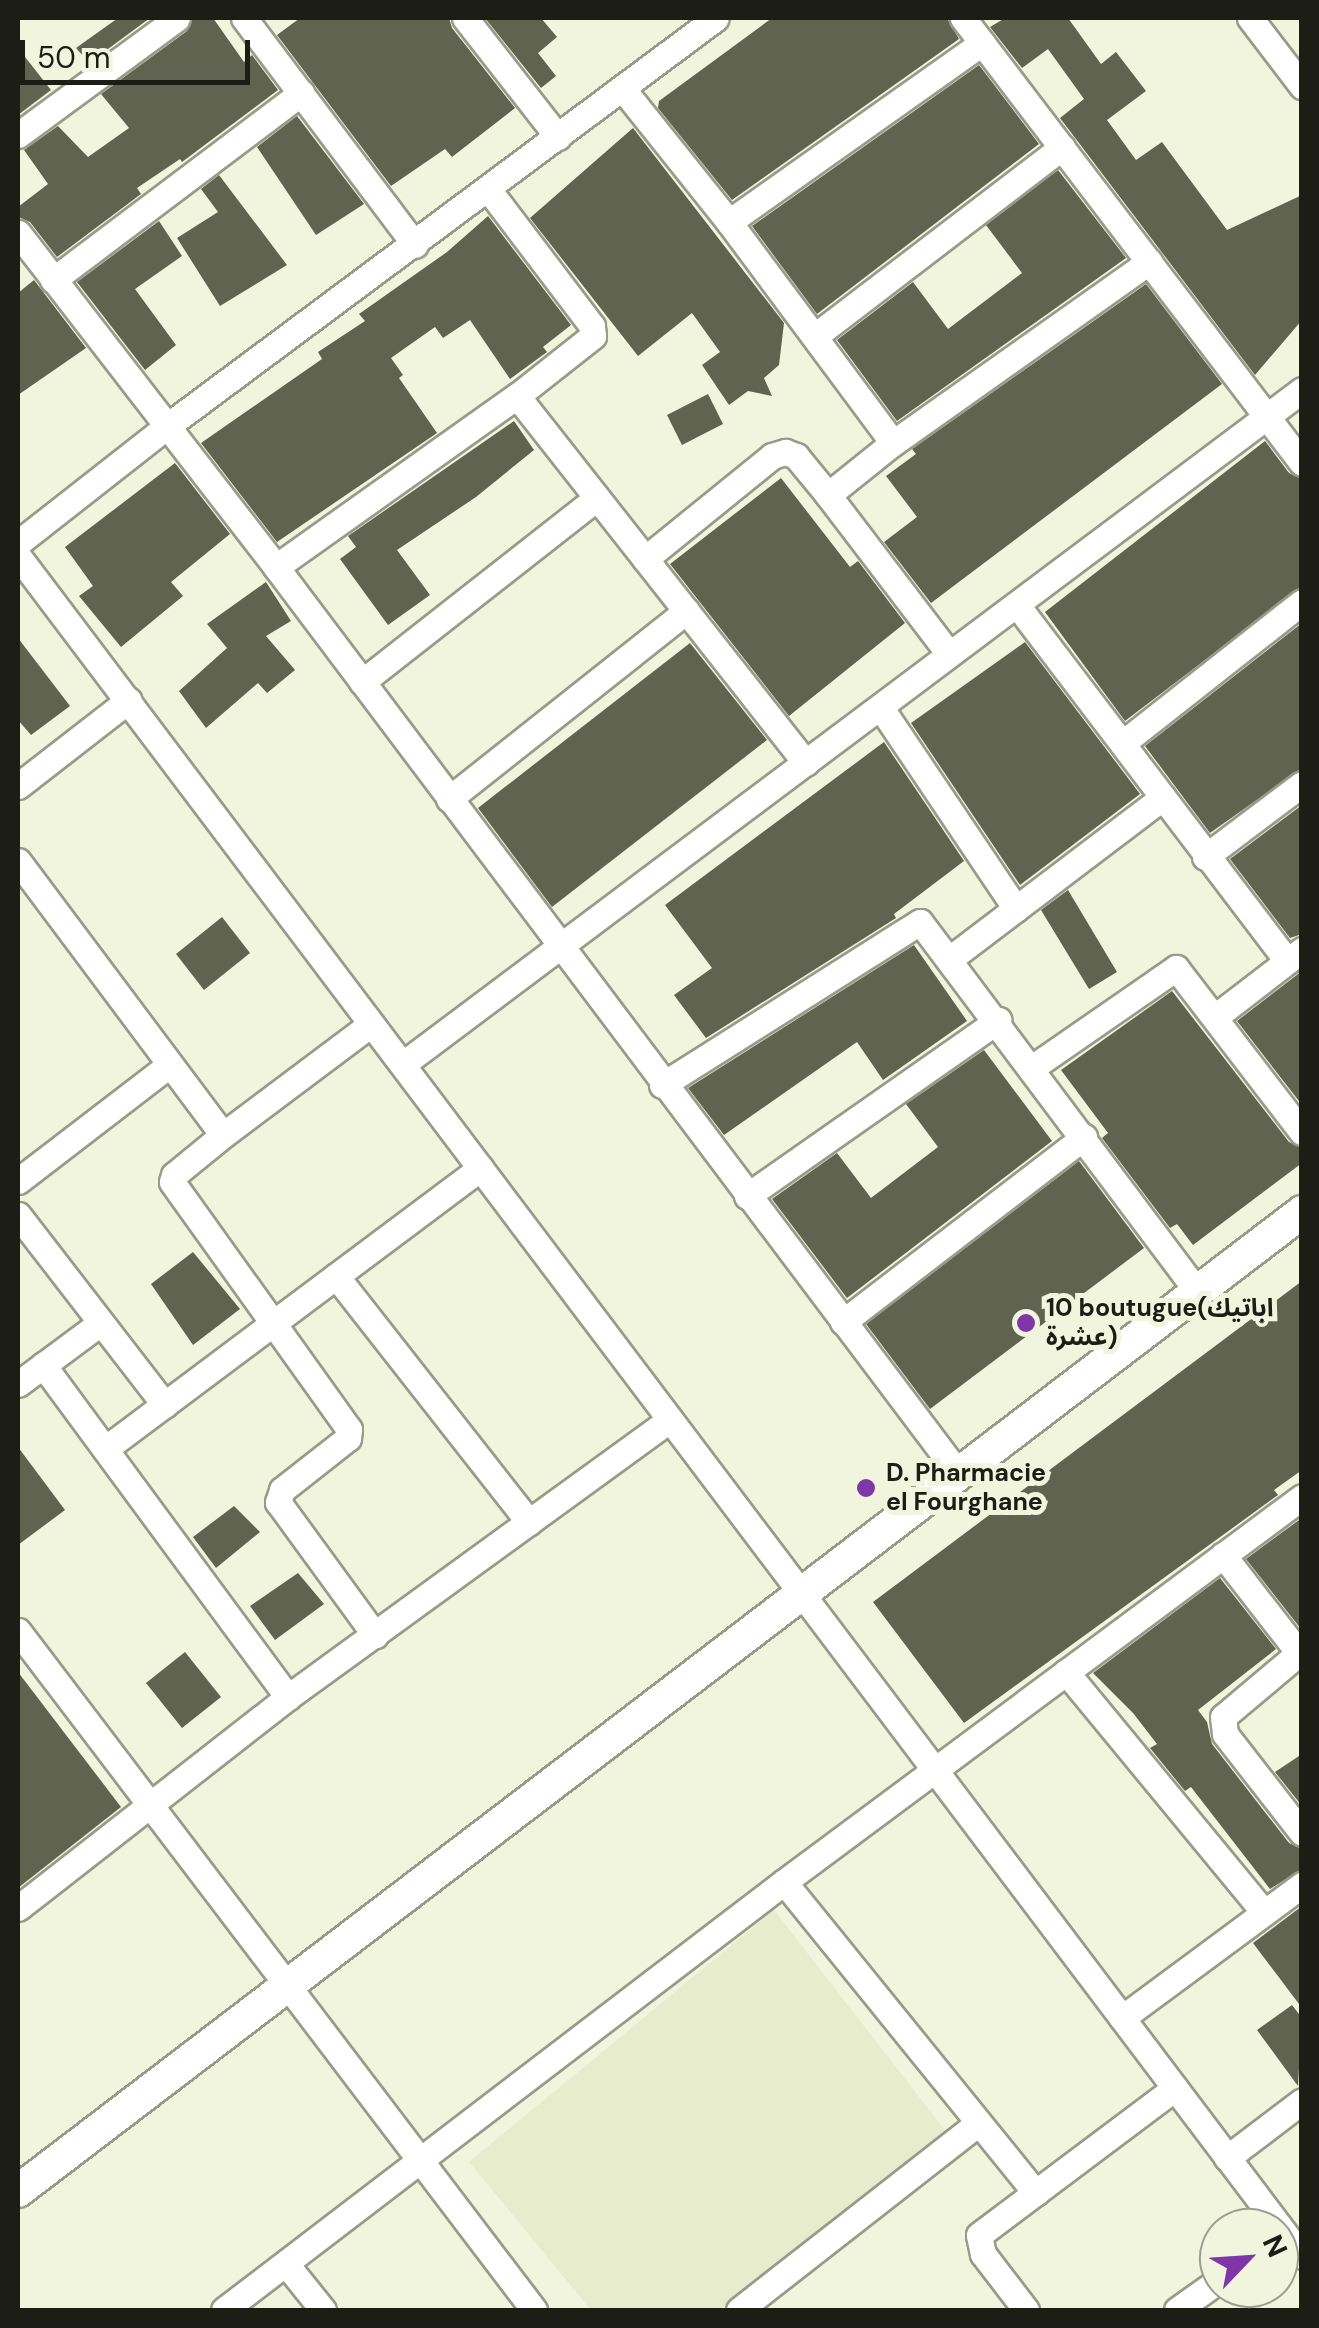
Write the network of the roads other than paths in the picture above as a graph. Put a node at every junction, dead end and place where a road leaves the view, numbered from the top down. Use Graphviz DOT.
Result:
graph roads {
  1 [pos="177,18"];
  2 [pos="465,18"];
  3 [pos="716,18"];
  4 [pos="963,18"];
  5 [pos="1250,18"];
  6 [pos="257,22"];
  7 [pos="982,43"];
  8 [pos="1302,86"];
  9 [pos="622,88"];
  10 [pos="301,94"];
  11 [pos="18,136"];
  12 [pos="558,137"];
  13 [pos="1062,148"];
  14 [pos="488,189"];
  15 [pos="730,222"];
  16 [pos="18,233"];
  17 [pos="415,245"];
  18 [pos="1149,262"];
  19 [pos="53,280"];
  20 [pos="815,336"];
  21 [pos="1302,390"];
  22 [pos="517,396"];
  23 [pos="1266,417"];
  24 [pos="166,427"];
  25 [pos="893,443"];
  26 [pos="1302,464"];
  27 [pos="828,495"];
  28 [pos="597,498"];
  29 [pos="18,543"];
  30 [pos="18,556"];
  31 [pos="645,559"];
  32 [pos="276,567"];
  33 [pos="1302,602"];
  34 [pos="1017,605"];
  35 [pos="686,611"];
  36 [pos="949,654"];
  37 [pos="362,682"];
  38 [pos="129,700"];
  39 [pos="881,708"];
  40 [pos="1124,742"];
  41 [pos="806,763"];
  42 [pos="1302,784"];
  43 [pos="18,786"];
  44 [pos="1163,797"];
  45 [pos="449,800"];
  46 [pos="1205,857"];
  47 [pos="18,861"];
  48 [pos="1016,909"];
  49 [pos="559,945"];
  50 [pos="1294,956"];
  51 [pos="952,958"];
  52 [pos="1215,1018"];
  53 [pos="998,1020"];
  54 [pos="371,1024"];
  55 [pos="402,1064"];
  56 [pos="168,1066"];
  57 [pos="1033,1067"];
  58 [pos="662,1084"];
  59 [pos="1302,1132"];
  60 [pos="223,1135"];
  61 [pos="1084,1137"];
  62 [pos="480,1168"];
  63 [pos="18,1181"];
  64 [pos="747,1196"];
  65 [pos="1302,1212"];
  66 [pos="18,1214"];
  67 [pos="336,1276"];
  68 [pos="1197,1291"];
  69 [pos="276,1322"];
  70 [pos="843,1322"];
  71 [pos="100,1323"];
  72 [pos="43,1365"];
  73 [pos="18,1384"];
  74 [pos="165,1405"];
  75 [pos="668,1421"];
  76 [pos="106,1449"];
  77 [pos="958,1473"];
  78 [pos="1302,1497"];
  79 [pos="529,1522"];
  80 [pos="1223,1555"];
  81 [pos="802,1594"];
  82 [pos="18,1631"];
  83 [pos="375,1635"];
  84 [pos="1066,1672"];
  85 [pos="288,1697"];
  86 [pos="937,1773"];
  87 [pos="148,1806"];
  88 [pos="1302,1832"];
  89 [pos="784,1882"];
  90 [pos="1302,1884"];
  91 [pos="18,1908"];
  92 [pos="1264,1912"];
  93 [pos="287,1986"];
  94 [pos="1122,2018"];
  95 [pos="1175,2088"];
  96 [pos="1302,2101"];
  97 [pos="978,2123"];
  98 [pos="1226,2158"];
  99 [pos="419,2160"];
  100 [pos="18,2191"];
  101 [pos="1036,2193"];
  102 [pos="1262,2208"];
  103 [pos="286,2264"];
  104 [pos="1199,2294"];
  105 [pos="224,2310"];
  106 [pos="322,2310"];
  107 [pos="534,2310"];
  108 [pos="738,2310"];
  109 [pos="1026,2310"];
  110 [pos="1177,2310"];
  1 -- 11 [label="street"];
  2 -- 12 [label="street"];
  3 -- 9 [label="street"];
  4 -- 7 [label="street"];
  5 -- 8 [label="street"];
  6 -- 10 [label="street"];
  7 -- 13 [label="street"];
  7 -- 15 [label="street"];
  9 -- 12 [label="street"];
  9 -- 15 [label="street"];
  10 -- 17 [label="street"];
  10 -- 19 [label="street"];
  12 -- 14 [label="street"];
  13 -- 18 [label="street"];
  13 -- 20 [label="street"];
  14 -- 17 [label="street"];
  14 -- 22 [label="street"];
  15 -- 20 [label="street"];
  16 -- 19 [label="street"];
  17 -- 24 [label="street"];
  18 -- 23 [label="street"];
  18 -- 25 [label="street"];
  19 -- 24 [label="street"];
  20 -- 25 [label="street"];
  21 -- 23 [label="street"];
  22 -- 28 [label="street"];
  22 -- 32 [label="street"];
  23 -- 26 [label="street"];
  23 -- 34 [label="street"];
  24 -- 29 [label="street"];
  24 -- 32 [label="street"];
  25 -- 27 [label="street"];
  27 -- 31 [label="street"];
  27 -- 36 [label="street"];
  28 -- 31 [label="street"];
  28 -- 37 [label="street"];
  30 -- 38 [label="street"];
  31 -- 35 [label="street"];
  32 -- 37 [label="street"];
  33 -- 40 [label="street"];
  34 -- 36 [label="street"];
  34 -- 40 [label="street"];
  35 -- 41 [label="street"];
  35 -- 45 [label="street"];
  36 -- 39 [label="street"];
  37 -- 45 [label="street"];
  38 -- 43 [label="street"];
  38 -- 54 [label="street"];
  39 -- 41 [label="street"];
  39 -- 48 [label="street"];
  40 -- 44 [label="street"];
  41 -- 49 [label="street"];
  42 -- 46 [label="street"];
  44 -- 46 [label="street"];
  44 -- 48 [label="street"];
  45 -- 49 [label="street"];
  46 -- 50 [label="street"];
  47 -- 56 [label="street"];
  48 -- 51 [label="street"];
  49 -- 55 [label="street"];
  49 -- 58 [label="street"];
  50 -- 52 [label="street"];
  51 -- 53 [label="street"];
  51 -- 58 [label="street"];
  52 -- 57 [label="street"];
  52 -- 59 [label="street"];
  53 -- 57 [label="street"];
  53 -- 64 [label="street"];
  54 -- 55 [label="street"];
  54 -- 60 [label="street"];
  55 -- 62 [label="street"];
  56 -- 60 [label="street"];
  56 -- 63 [label="street"];
  57 -- 61 [label="street"];
  58 -- 64 [label="street"];
  60 -- 69 [label="street"];
  61 -- 68 [label="street"];
  61 -- 70 [label="street"];
  62 -- 67 [label="street"];
  62 -- 75 [label="street"];
  64 -- 70 [label="street"];
  65 -- 68 [label="street"];
  66 -- 71 [label="street"];
  67 -- 69 [label="street"];
  67 -- 79 [label="street"];
  68 -- 77 [label="street"];
  69 -- 74 [label="street"];
  69 -- 83 [label="street"];
  70 -- 77 [label="street"];
  71 -- 72 [label="street"];
  71 -- 74 [label="street"];
  72 -- 73 [label="street"];
  72 -- 76 [label="street"];
  74 -- 76 [label="street"];
  75 -- 79 [label="street"];
  75 -- 81 [label="street"];
  76 -- 85 [label="street"];
  77 -- 81 [label="street"];
  78 -- 80 [label="street"];
  79 -- 83 [label="street"];
  80 -- 84 [label="street"];
  80 -- 88 [label="street"];
  81 -- 86 [label="street"];
  81 -- 93 [label="street"];
  82 -- 87 [label="street"];
  83 -- 85 [label="street"];
  84 -- 86 [label="street"];
  84 -- 92 [label="street"];
  85 -- 87 [label="street"];
  86 -- 89 [label="street"];
  86 -- 94 [label="street"];
  87 -- 91 [label="street"];
  87 -- 93 [label="street"];
  89 -- 97 [label="street"];
  89 -- 99 [label="street"];
  90 -- 92 [label="street"];
  92 -- 94 [label="street"];
  93 -- 99 [label="street"];
  93 -- 100 [label="street"];
  94 -- 95 [label="street"];
  95 -- 98 [label="street"];
  95 -- 101 [label="street"];
  96 -- 98 [label="street"];
  97 -- 101 [label="street"];
  97 -- 108 [label="street"];
  98 -- 102 [label="street"];
  99 -- 103 [label="street"];
  99 -- 107 [label="street"];
  101 -- 109 [label="street"];
  103 -- 105 [label="street"];
  103 -- 106 [label="street"];
  104 -- 110 [label="street"];
}
